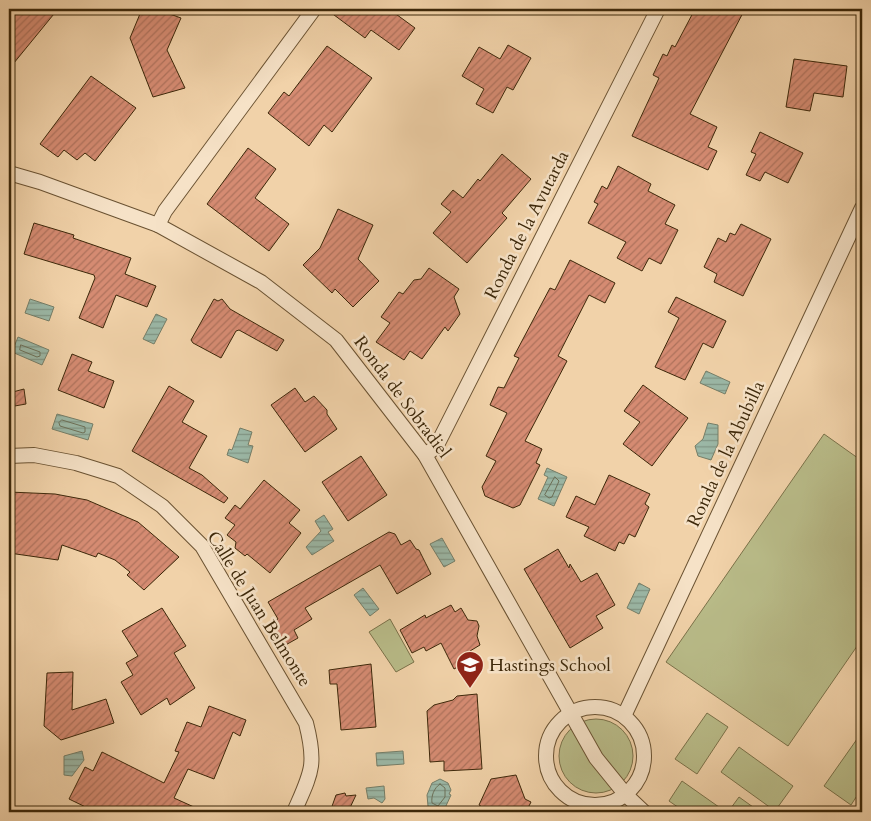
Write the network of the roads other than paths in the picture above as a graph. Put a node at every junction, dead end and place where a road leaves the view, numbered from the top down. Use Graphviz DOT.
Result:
graph roads {
  1 [pos="314,9"];
  2 [pos="658,9"];
  3 [pos="9,174"];
  4 [pos="862,208"];
  5 [pos="158,225"];
  6 [pos="425,455"];
  7 [pos="9,456"];
  8 [pos="570,714"];
  9 [pos="624,716"];
  10 [pos="626,795"];
  11 [pos="571,806"];
  12 [pos="294,812"];
  13 [pos="644,812"];
  1 -- 5 [label="street"];
  2 -- 6 [label="street, Ronda de la Avutarda"];
  3 -- 5 [label="street, Ronda de Sobradiel"];
  4 -- 9 [label="street, Ronda de la Abubilla"];
  5 -- 6 [label="street, Ronda de Sobradiel"];
  6 -- 8 [label="street, Ronda de Sobradiel"];
  7 -- 12 [label="street, Calle de Juan Belmonte"];
  8 -- 9 [label="street"];
  8 -- 10 [label="street, Ronda de Sobradiel"];
  8 -- 11 [label="street"];
  9 -- 10 [label="street"];
  10 -- 11 [label="street"];
  10 -- 13 [label="street, Ronda de Sobradiel"];
}
